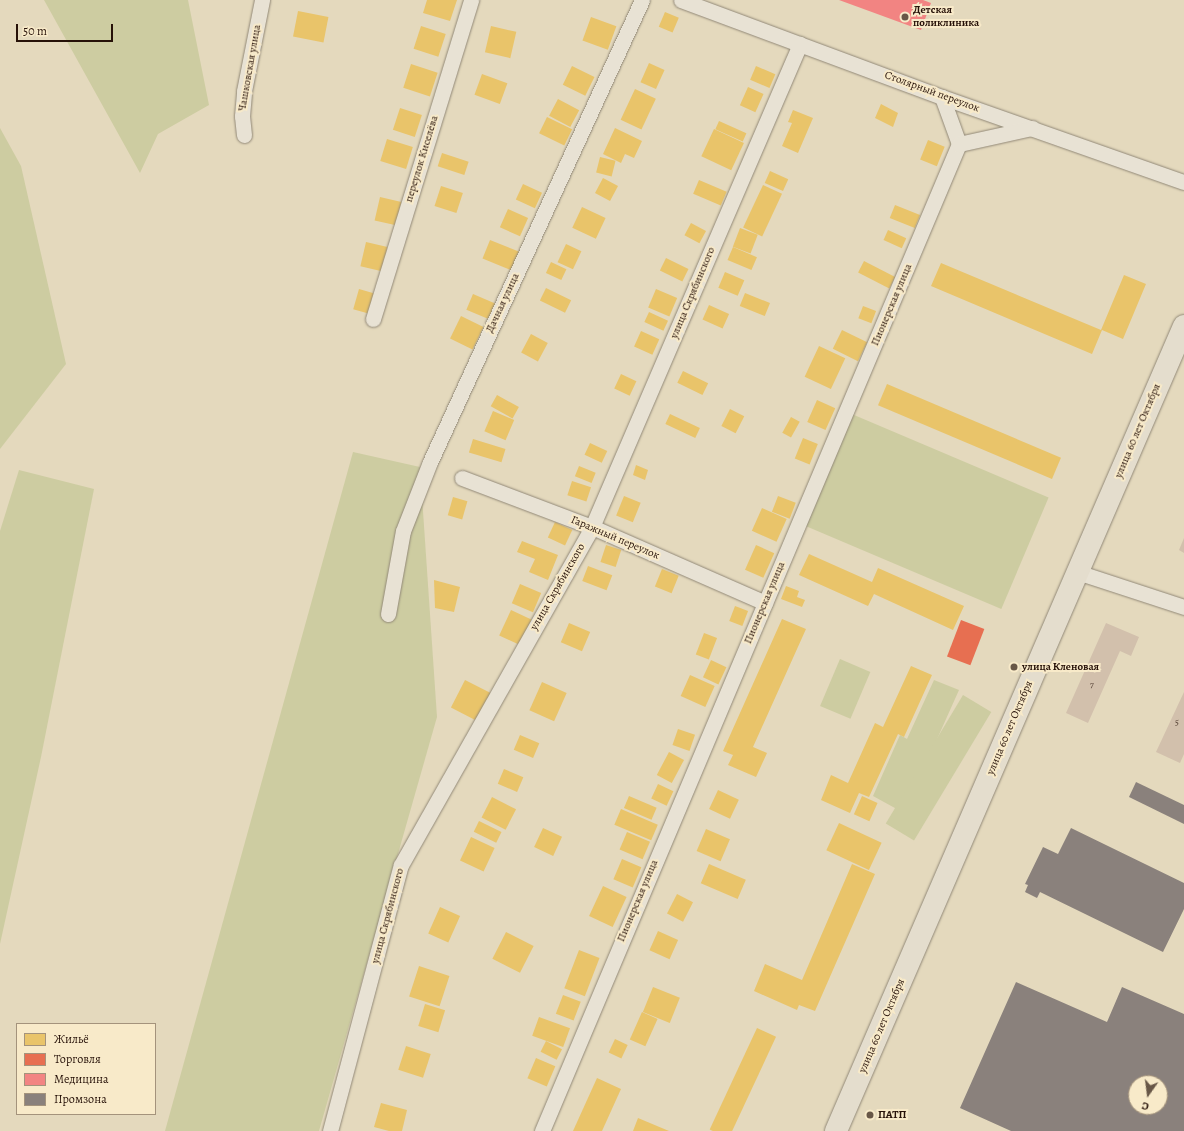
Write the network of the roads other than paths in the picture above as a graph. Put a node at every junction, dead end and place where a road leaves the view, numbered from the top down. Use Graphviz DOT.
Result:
graph roads {
  1 [pos="262,0"];
  2 [pos="471,0"];
  3 [pos="642,0"];
  4 [pos="681,0"];
  5 [pos="800,44"];
  6 [pos="942,97"];
  7 [pos="1032,128"];
  8 [pos="244,135"];
  9 [pos="959,144"];
  10 [pos="1184,182"];
  11 [pos="373,319"];
  12 [pos="1184,326"];
  13 [pos="462,478"];
  14 [pos="592,527"];
  15 [pos="1078,572"];
  16 [pos="765,603"];
  17 [pos="1184,607"];
  18 [pos="388,614"];
  19 [pos="330,1131"];
  20 [pos="542,1131"];
  21 [pos="836,1131"];
  1 -- 8 [label="street, Чашковская улица"];
  2 -- 11 [label="street, переулок Киселёва"];
  3 -- 18 [label="street, Дачная улица"];
  4 -- 5 [label="street, Столярный переулок"];
  5 -- 6 [label="street, Столярный переулок"];
  5 -- 14 [label="street, улица Скрябинского"];
  6 -- 7 [label="street, Столярный переулок"];
  6 -- 9 [label="street"];
  7 -- 9 [label="street"];
  7 -- 10 [label="street, Столярный переулок"];
  9 -- 16 [label="street, Пионерская улица"];
  12 -- 15 [label="main road, улица 60 лет Октября"];
  13 -- 14 [label="street, Гаражный переулок"];
  14 -- 16 [label="street, Гаражный переулок"];
  14 -- 19 [label="street, улица Скрябинского"];
  15 -- 17 [label="street"];
  15 -- 21 [label="main road, улица 60 лет Октября"];
  16 -- 20 [label="street, Пионерская улица"];
}
